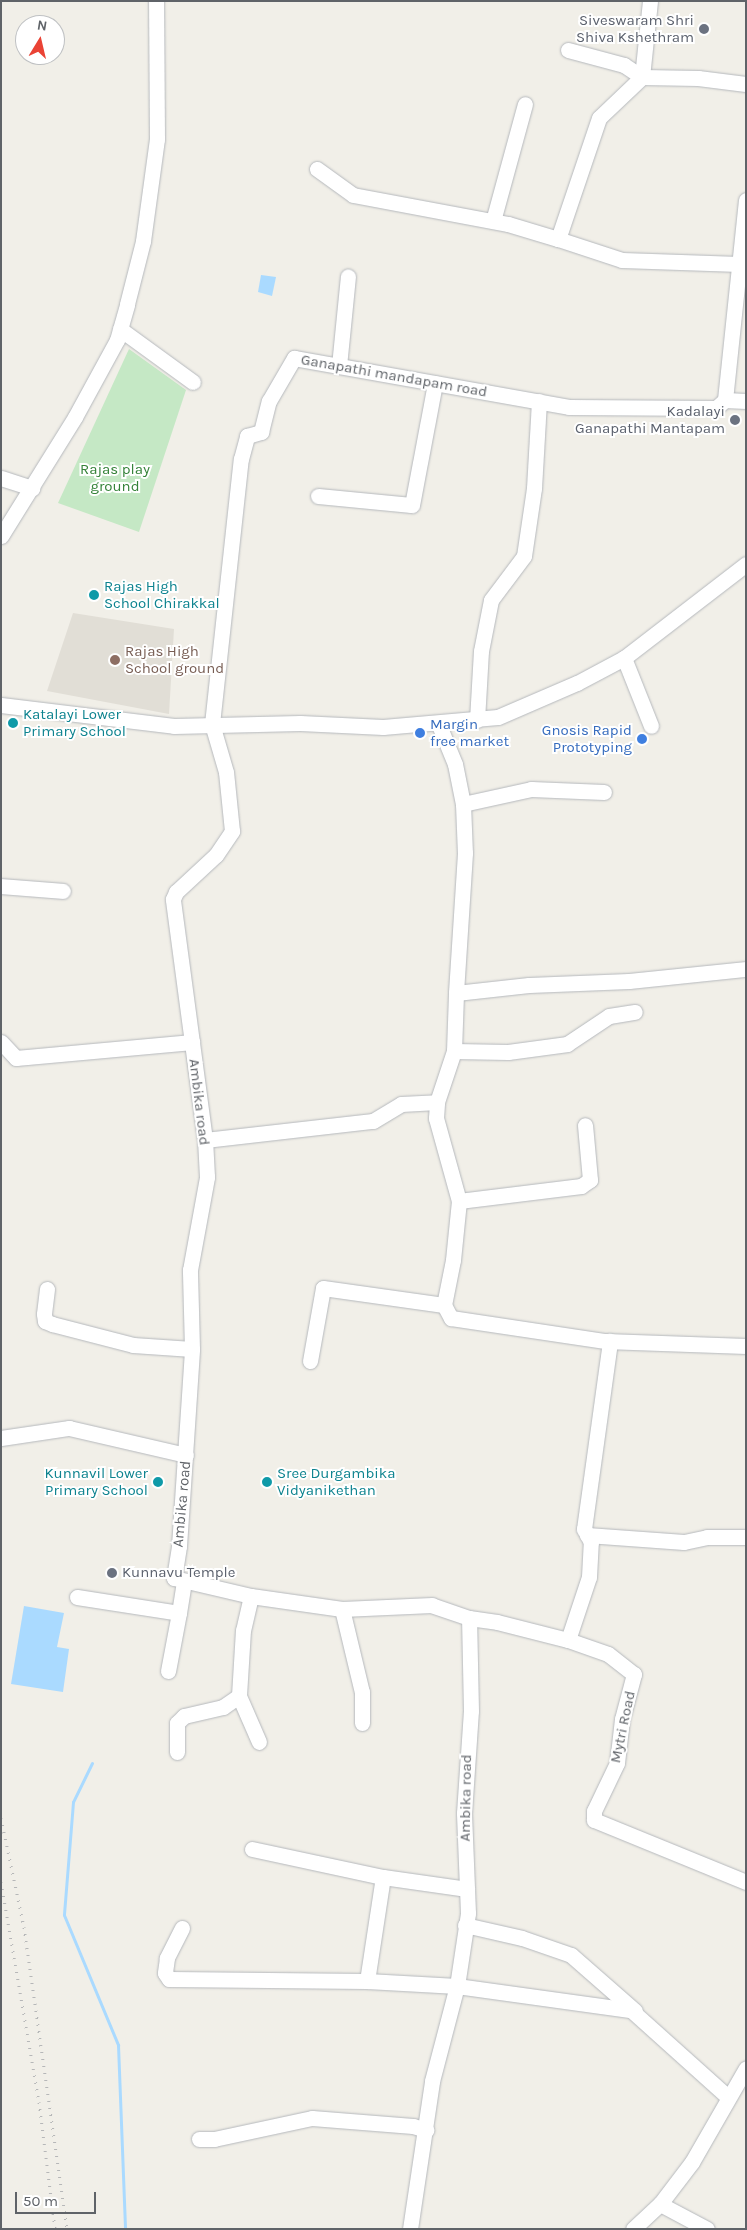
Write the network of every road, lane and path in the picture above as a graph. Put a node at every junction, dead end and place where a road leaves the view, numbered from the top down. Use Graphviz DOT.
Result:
graph roads {
  1 [pos="156,1"];
  2 [pos="650,1"];
  3 [pos="568,50"];
  4 [pos="642,77"];
  5 [pos="746,84"];
  6 [pos="525,104"];
  7 [pos="317,169"];
  8 [pos="746,200"];
  9 [pos="493,221"];
  10 [pos="558,239"];
  11 [pos="738,264"];
  12 [pos="348,276"];
  13 [pos="120,329"];
  14 [pos="339,366"];
  15 [pos="194,382"];
  16 [pos="435,383"];
  17 [pos="725,400"];
  18 [pos="539,401"];
  19 [pos="746,401"];
  20 [pos="1,478"];
  21 [pos="32,488"];
  22 [pos="318,496"];
  23 [pos="1,536"];
  24 [pos="746,564"];
  25 [pos="624,658"];
  26 [pos="1,705"];
  27 [pos="478,720"];
  28 [pos="212,724"];
  29 [pos="439,724"];
  30 [pos="652,726"];
  31 [pos="604,792"];
  32 [pos="464,804"];
  33 [pos="1,886"];
  34 [pos="63,890"];
  35 [pos="746,968"];
  36 [pos="456,993"];
  37 [pos="635,1012"];
  38 [pos="1,1042"];
  39 [pos="192,1042"];
  40 [pos="454,1051"];
  41 [pos="437,1102"];
  42 [pos="585,1125"];
  43 [pos="205,1140"];
  44 [pos="459,1201"];
  45 [pos="47,1290"];
  46 [pos="444,1305"];
  47 [pos="610,1341"];
  48 [pos="746,1346"];
  49 [pos="192,1349"];
  50 [pos="310,1361"];
  51 [pos="1,1438"];
  52 [pos="186,1455"];
  53 [pos="588,1535"];
  54 [pos="746,1536"];
  55 [pos="184,1580"];
  56 [pos="251,1596"];
  57 [pos="77,1597"];
  58 [pos="342,1609"];
  59 [pos="179,1613"];
  60 [pos="469,1618"];
  61 [pos="568,1640"];
  62 [pos="168,1671"];
  63 [pos="239,1696"];
  64 [pos="362,1723"];
  65 [pos="259,1742"];
  66 [pos="177,1752"];
  67 [pos="252,1848"];
  68 [pos="383,1877"];
  69 [pos="746,1882"];
  70 [pos="467,1889"];
  71 [pos="465,1925"];
  72 [pos="182,1928"];
  73 [pos="367,1982"];
  74 [pos="457,1986"];
  75 [pos="746,2068"];
  76 [pos="728,2097"];
  77 [pos="426,2130"];
  78 [pos="199,2139"];
  79 [pos="660,2204"];
  80 [pos="410,2229"];
  81 [pos="632,2229"];
  82 [pos="707,2229"];
  1 -- 13 [label="street"];
  2 -- 4 [label="street"];
  3 -- 4 [label="street"];
  4 -- 5 [label="street"];
  4 -- 10 [label="street"];
  6 -- 9 [label="street"];
  7 -- 9 [label="street"];
  8 -- 11 [label="street"];
  9 -- 10 [label="street"];
  10 -- 11 [label="street"];
  11 -- 17 [label="street"];
  12 -- 14 [label="street"];
  13 -- 15 [label="street"];
  13 -- 21 [label="street"];
  14 -- 16 [label="street, Ganapathi mandapam road"];
  14 -- 28 [label="street, Ganapathi mandapam road"];
  16 -- 18 [label="street, Ganapathi mandapam road"];
  16 -- 22 [label="street"];
  17 -- 18 [label="street, Ganapathi mandapam road"];
  17 -- 19 [label="street"];
  18 -- 27 [label="street"];
  20 -- 21 [label="street"];
  21 -- 23 [label="street"];
  24 -- 25 [label="street"];
  25 -- 27 [label="street"];
  25 -- 30 [label="street"];
  26 -- 28 [label="street"];
  27 -- 29 [label="street"];
  28 -- 29 [label="street"];
  28 -- 39 [label="street, Ambika road"];
  29 -- 32 [label="street"];
  31 -- 32 [label="street"];
  32 -- 36 [label="street"];
  33 -- 34 [label="street"];
  35 -- 36 [label="street"];
  36 -- 40 [label="street"];
  37 -- 40 [label="street"];
  38 -- 39 [label="street"];
  39 -- 43 [label="street, Ambika road"];
  40 -- 41 [label="street"];
  41 -- 43 [label="street"];
  41 -- 44 [label="street"];
  42 -- 44 [label="street"];
  43 -- 49 [label="street, Ambika road"];
  44 -- 46 [label="street"];
  45 -- 49 [label="street"];
  46 -- 47 [label="street"];
  46 -- 50 [label="street"];
  47 -- 48 [label="street"];
  47 -- 53 [label="street"];
  49 -- 52 [label="street, Ambika road"];
  51 -- 52 [label="street"];
  52 -- 55 [label="street, Ambika road"];
  53 -- 54 [label="street"];
  53 -- 61 [label="street"];
  55 -- 56 [label="street"];
  55 -- 59 [label="street"];
  56 -- 58 [label="street"];
  56 -- 63 [label="street"];
  57 -- 59 [label="street"];
  58 -- 60 [label="street"];
  58 -- 64 [label="street"];
  59 -- 62 [label="street"];
  60 -- 61 [label="street, Mytri Road"];
  60 -- 70 [label="street, Ambika road"];
  61 -- 69 [label="street, Mytri Road"];
  63 -- 65 [label="street"];
  63 -- 66 [label="street"];
  67 -- 68 [label="street"];
  68 -- 70 [label="street"];
  68 -- 73 [label="street"];
  70 -- 71 [label="street, Ambika road"];
  71 -- 74 [label="street, Ambika road"];
  71 -- 76 [label="street"];
  72 -- 73 [label="street"];
  73 -- 74 [label="street"];
  74 -- 76 [label="street"];
  74 -- 77 [label="street, Ambika road"];
  75 -- 76 [label="street"];
  76 -- 79 [label="street"];
  77 -- 78 [label="street"];
  77 -- 80 [label="street, Ambika road"];
  79 -- 81 [label="street"];
  79 -- 82 [label="street"];
}
